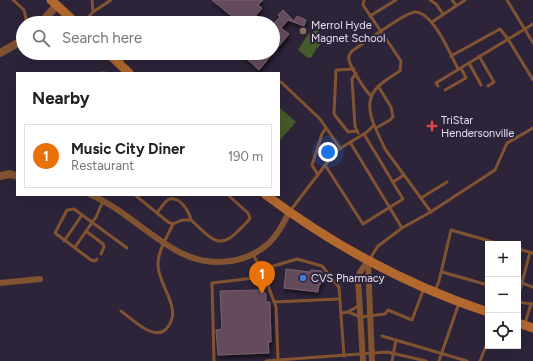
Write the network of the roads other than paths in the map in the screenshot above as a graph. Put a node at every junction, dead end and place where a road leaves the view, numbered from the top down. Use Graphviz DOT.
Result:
graph roads {
  1 [pos="13,0"];
  2 [pos="92,0"];
  3 [pos="111,0"];
  4 [pos="364,0"];
  5 [pos="396,0"];
  6 [pos="430,0"];
  7 [pos="452,0"];
  8 [pos="465,0"];
  9 [pos="507,0"];
  10 [pos="57,2"];
  11 [pos="456,5"];
  12 [pos="93,12"];
  13 [pos="443,14"];
  14 [pos="25,16"];
  15 [pos="46,16"];
  16 [pos="70,16"];
  17 [pos="89,16"];
  18 [pos="370,16"];
  19 [pos="432,22"];
  20 [pos="533,24"];
  21 [pos="524,29"];
  22 [pos="380,32"];
  23 [pos="508,39"];
  24 [pos="533,43"];
  25 [pos="16,44"];
  26 [pos="2,51"];
  27 [pos="451,56"];
  28 [pos="479,56"];
  29 [pos="116,60"];
  30 [pos="122,60"];
  31 [pos="119,63"];
  32 [pos="469,63"];
  33 [pos="459,68"];
  34 [pos="355,71"];
  35 [pos="128,72"];
  36 [pos="533,80"];
  37 [pos="281,82"];
  38 [pos="437,84"];
  39 [pos="481,85"];
  40 [pos="378,86"];
  41 [pos="488,86"];
  42 [pos="445,90"];
  43 [pos="371,96"];
  44 [pos="375,126"];
  45 [pos="326,128"];
  46 [pos="533,128"];
  47 [pos="357,131"];
  48 [pos="364,134"];
  49 [pos="359,137"];
  50 [pos="350,142"];
  51 [pos="340,148"];
  52 [pos="325,165"];
  53 [pos="318,175"];
  54 [pos="404,175"];
  55 [pos="0,176"];
  56 [pos="16,176"];
  57 [pos="393,182"];
  58 [pos="447,182"];
  59 [pos="93,196"];
  60 [pos="136,196"];
  61 [pos="229,196"];
  62 [pos="267,196"];
  63 [pos="421,198"];
  64 [pos="103,200"];
  65 [pos="390,209"];
  66 [pos="289,212"];
  67 [pos="431,212"];
  68 [pos="157,213"];
  69 [pos="82,215"];
  70 [pos="191,220"];
  71 [pos="92,222"];
  72 [pos="173,224"];
  73 [pos="402,228"];
  74 [pos="86,231"];
  75 [pos="64,241"];
  76 [pos="490,241"];
  77 [pos="165,242"];
  78 [pos="75,247"];
  79 [pos="127,248"];
  80 [pos="521,250"];
  81 [pos="532,253"];
  82 [pos="101,254"];
  83 [pos="253,254"];
  84 [pos="97,258"];
  85 [pos="368,261"];
  86 [pos="260,270"];
  87 [pos="442,272"];
  88 [pos="263,277"];
  89 [pos="40,279"];
  90 [pos="0,283"];
  91 [pos="522,283"];
  92 [pos="485,284"];
  93 [pos="533,286"];
  94 [pos="424,287"];
  95 [pos="521,287"];
  96 [pos="435,292"];
  97 [pos="339,299"];
  98 [pos="274,302"];
  99 [pos="521,302"];
  100 [pos="459,303"];
  101 [pos="532,304"];
  102 [pos="360,305"];
  103 [pos="121,311"];
  104 [pos="485,311"];
  105 [pos="348,312"];
  106 [pos="341,313"];
  107 [pos="369,316"];
  108 [pos="361,317"];
  109 [pos="525,325"];
  110 [pos="382,336"];
  111 [pos="396,340"];
  112 [pos="485,348"];
  113 [pos="441,353"];
  114 [pos="372,354"];
  115 [pos="393,354"];
  116 [pos="344,356"];
  117 [pos="362,358"];
  118 [pos="409,359"];
  119 [pos="278,360"];
  120 [pos="214,361"];
  121 [pos="266,361"];
  122 [pos="372,361"];
  123 [pos="392,361"];
  124 [pos="426,361"];
  125 [pos="438,361"];
  126 [pos="467,361"];
  127 [pos="480,361"];
  1 -- 14 [label="lane"];
  2 -- 12 [label="lane"];
  3 -- 12 [label="lane"];
  4 -- 18 [label="lane"];
  5 -- 18 [label="lane"];
  6 -- 13 [label="lane"];
  7 -- 11 [label="lane"];
  8 -- 11 [label="lane"];
  9 -- 21 [label="lane"];
  10 -- 15 [label="street"];
  10 -- 16 [label="main road"];
  11 -- 13 [label="lane"];
  12 -- 17 [label="lane"];
  13 -- 19 [label="lane"];
  18 -- 22 [label="lane"];
  19 -- 22 [label="lane"];
  19 -- 27 [label="lane"];
  20 -- 21 [label="lane"];
  21 -- 23 [label="lane"];
  21 -- 24 [label="lane"];
  22 -- 34 [label="lane"];
  22 -- 40 [label="lane"];
  23 -- 27 [label="lane"];
  23 -- 28 [label="lane"];
  23 -- 36 [label="lane"];
  25 -- 26 [label="street"];
  27 -- 33 [label="lane"];
  28 -- 32 [label="lane"];
  28 -- 41 [label="lane"];
  29 -- 31 [label="main road"];
  30 -- 31 [label="lane"];
  31 -- 35 [label="main road"];
  32 -- 33 [label="lane"];
  32 -- 39 [label="lane"];
  33 -- 38 [label="lane"];
  33 -- 42 [label="lane"];
  34 -- 43 [label="lane"];
  34 -- 47 [label="lane"];
  34 -- 47 [label="lane"];
  37 -- 45 [label="lane"];
  40 -- 43 [label="lane"];
  40 -- 44 [label="lane"];
  43 -- 44 [label="lane"];
  44 -- 48 [label="lane"];
  44 -- 54 [label="lane"];
  45 -- 51 [label="lane"];
  45 -- 53 [label="lane"];
  46 -- 67 [label="lane"];
  47 -- 49 [label="lane"];
  48 -- 49 [label="lane"];
  48 -- 57 [label="lane"];
  49 -- 50 [label="lane"];
  50 -- 51 [label="lane"];
  50 -- 65 [label="lane"];
  51 -- 52 [label="lane"];
  52 -- 53 [label="lane"];
  52 -- 65 [label="lane"];
  53 -- 66 [label="lane"];
  54 -- 57 [label="lane"];
  54 -- 63 [label="lane"];
  55 -- 56 [label="street"];
  57 -- 65 [label="lane"];
  58 -- 63 [label="lane"];
  59 -- 64 [label="street"];
  60 -- 68 [label="lane"];
  61 -- 70 [label="lane"];
  62 -- 66 [label="main road"];
  63 -- 67 [label="lane"];
  64 -- 71 [label="lane"];
  64 -- 77 [label="street"];
  65 -- 73 [label="lane"];
  66 -- 83 [label="street"];
  66 -- 85 [label="main road"];
  67 -- 73 [label="lane"];
  68 -- 70 [label="lane"];
  68 -- 72 [label="lane"];
  69 -- 71 [label="lane"];
  69 -- 75 [label="lane"];
  69 -- 75 [label="lane"];
  70 -- 72 [label="lane"];
  71 -- 74 [label="lane"];
  71 -- 79 [label="lane"];
  72 -- 77 [label="lane"];
  73 -- 85 [label="lane"];
  74 -- 78 [label="lane"];
  74 -- 82 [label="lane"];
  75 -- 78 [label="lane"];
  76 -- 87 [label="lane"];
  77 -- 83 [label="street"];
  77 -- 103 [label="lane"];
  78 -- 84 [label="lane"];
  80 -- 81 [label="lane"];
  81 -- 91 [label="lane"];
  83 -- 86 [label="lane"];
  85 -- 94 [label="main road"];
  85 -- 102 [label="street"];
  85 -- 107 [label="street"];
  86 -- 88 [label="lane"];
  86 -- 97 [label="lane"];
  87 -- 92 [label="lane"];
  87 -- 96 [label="lane"];
  88 -- 98 [label="lane"];
  88 -- 120 [label="lane"];
  89 -- 90 [label="street"];
  91 -- 93 [label="lane"];
  91 -- 95 [label="lane"];
  94 -- 96 [label="main road"];
  94 -- 107 [label="lane"];
  96 -- 100 [label="main road"];
  97 -- 98 [label="lane"];
  97 -- 106 [label="lane"];
  98 -- 119 [label="lane"];
  99 -- 101 [label="lane"];
  100 -- 104 [label="main road"];
  100 -- 113 [label="lane"];
  101 -- 109 [label="lane"];
  102 -- 105 [label="lane"];
  102 -- 108 [label="street"];
  105 -- 106 [label="lane"];
  105 -- 108 [label="lane"];
  106 -- 116 [label="lane"];
  107 -- 108 [label="lane"];
  107 -- 114 [label="street"];
  108 -- 117 [label="street"];
  110 -- 111 [label="lane"];
  111 -- 113 [label="lane"];
  111 -- 115 [label="lane"];
  112 -- 127 [label="lane"];
  113 -- 125 [label="lane"];
  113 -- 126 [label="lane"];
  114 -- 115 [label="lane"];
  114 -- 117 [label="lane"];
  114 -- 122 [label="street"];
  115 -- 118 [label="lane"];
  115 -- 123 [label="lane"];
  116 -- 117 [label="lane"];
  116 -- 119 [label="lane"];
  118 -- 124 [label="lane"];
  119 -- 121 [label="lane"];
}
